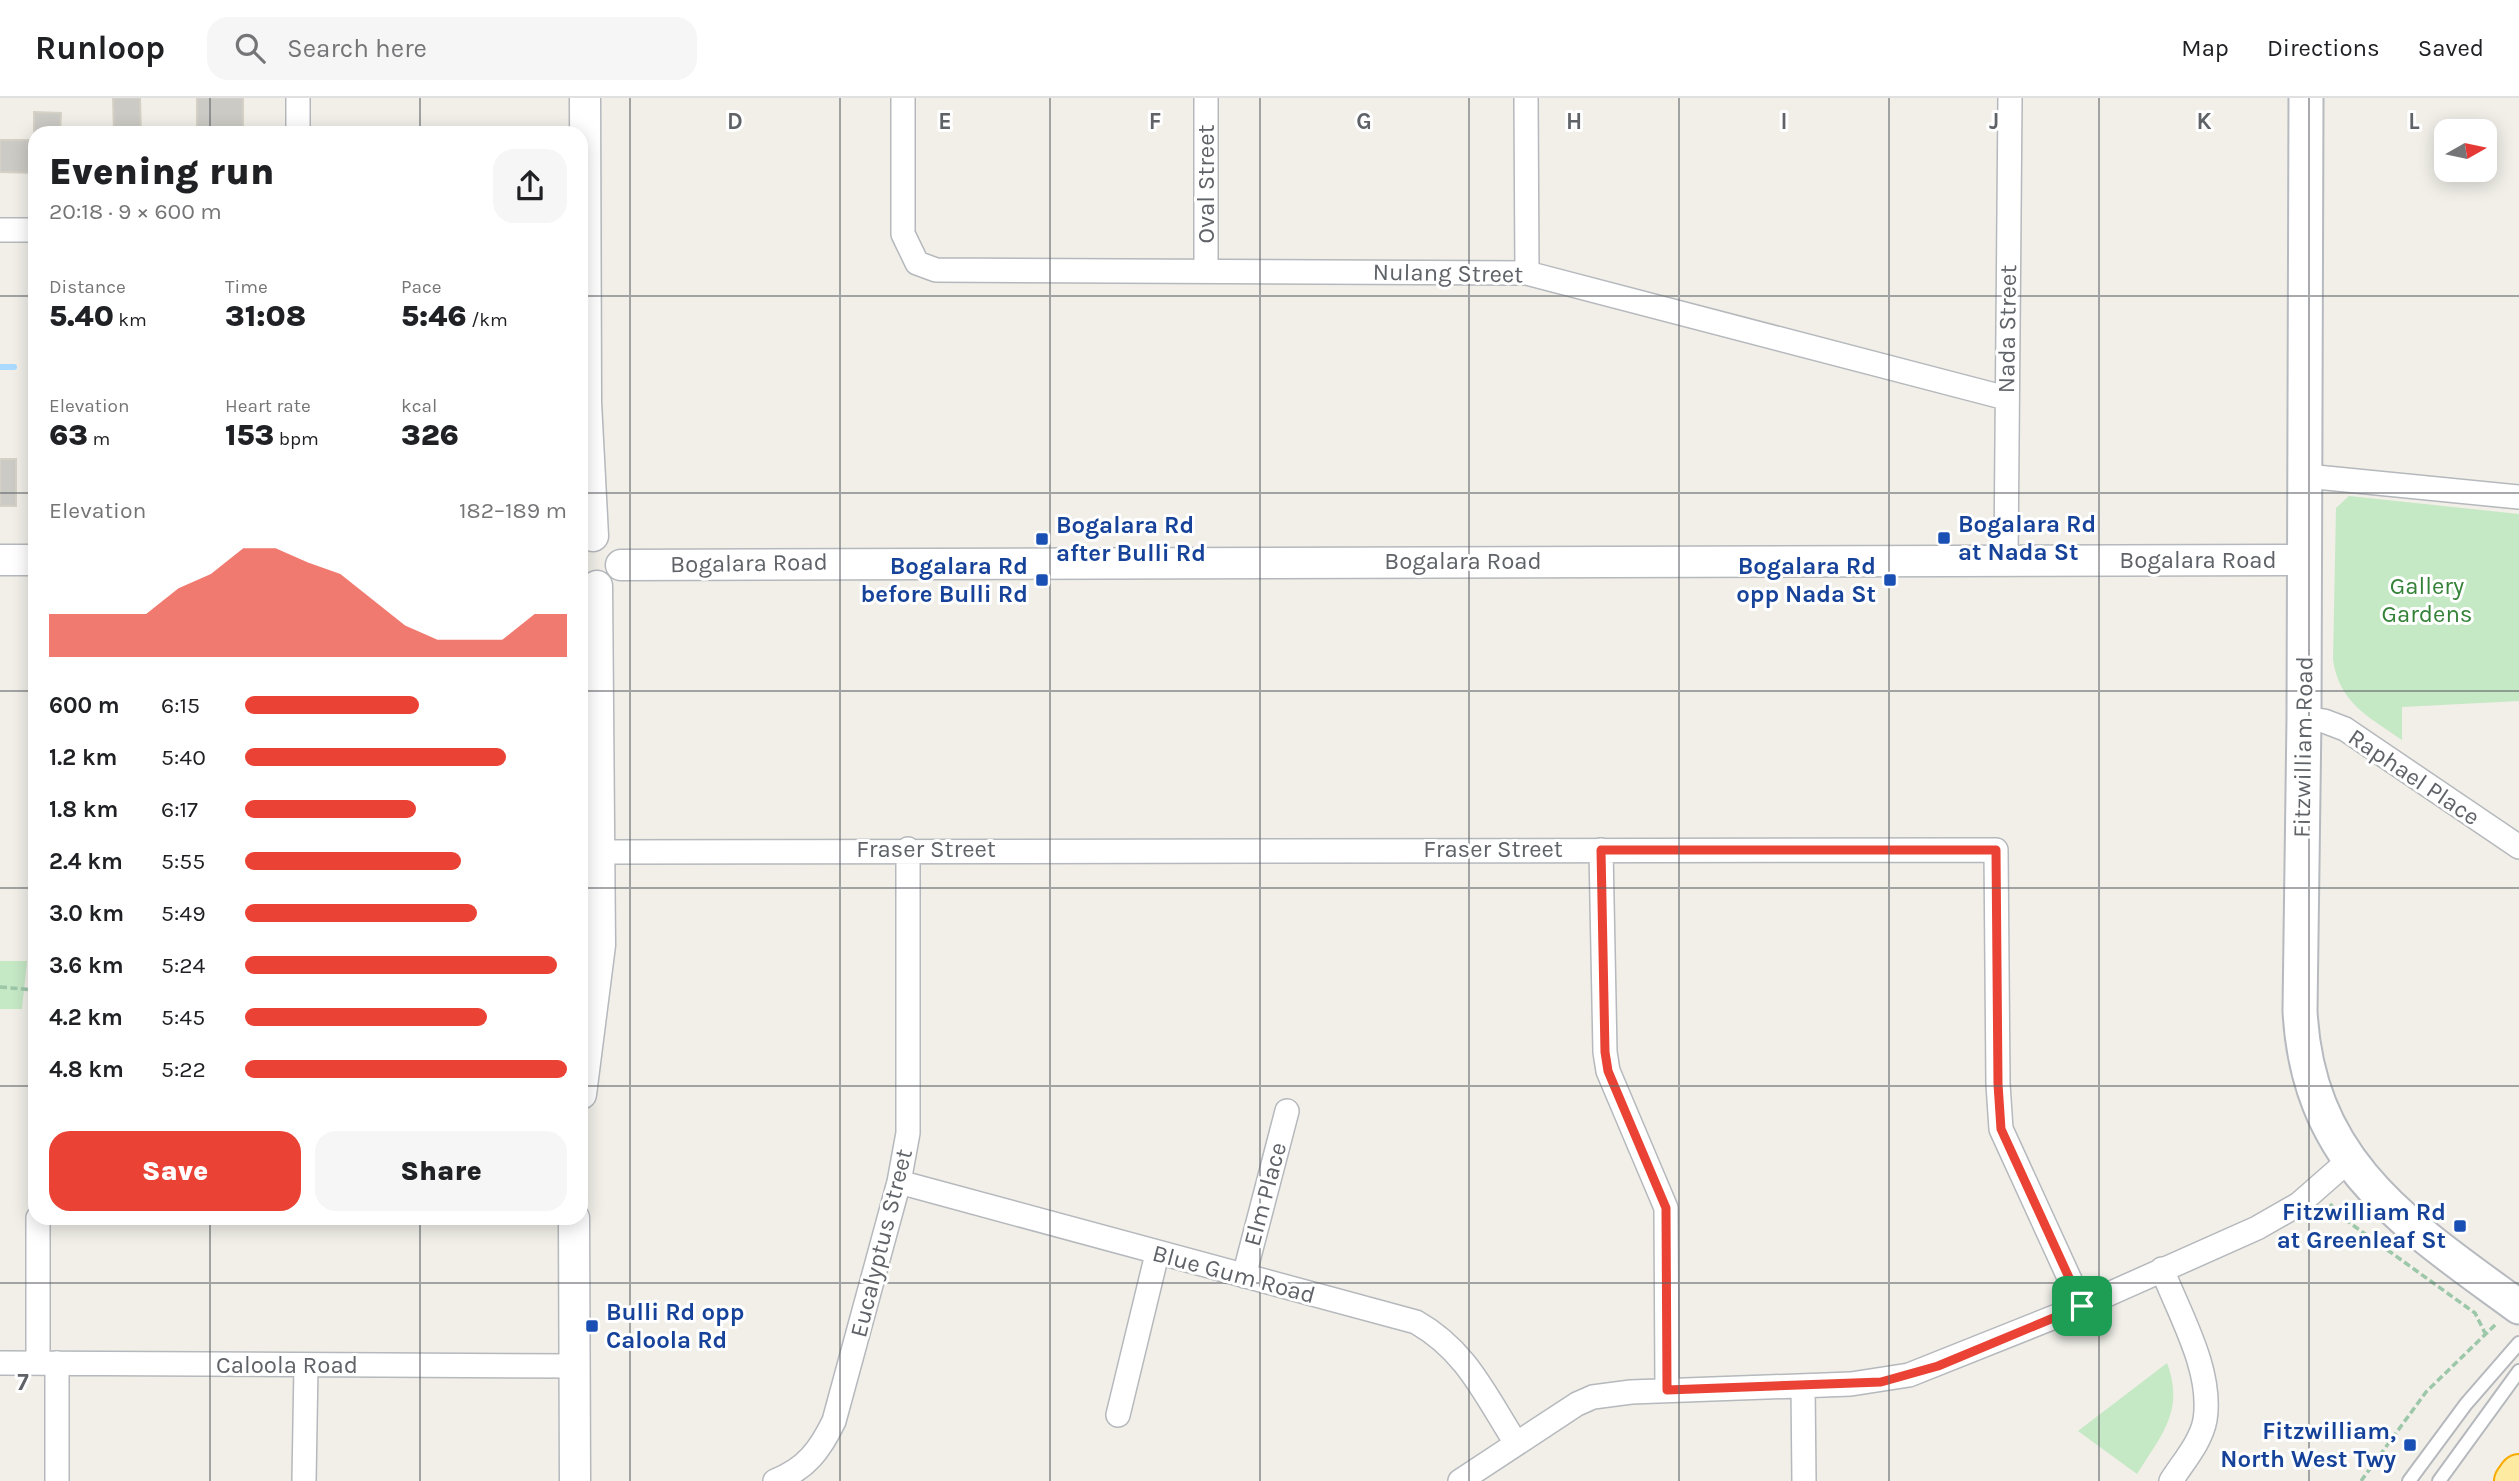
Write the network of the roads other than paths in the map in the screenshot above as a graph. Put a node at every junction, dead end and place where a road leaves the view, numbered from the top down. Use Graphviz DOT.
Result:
graph roads {
  1 [pos="298,98"];
  2 [pos="585,98"];
  3 [pos="903,98"];
  4 [pos="1206,98"];
  5 [pos="1526,98"];
  6 [pos="2010,98"];
  7 [pos="2306,98"];
  8 [pos="298,126"];
  9 [pos="585,126"];
  10 [pos="0,230"];
  11 [pos="28,230"];
  12 [pos="1206,270"];
  13 [pos="1527,273"];
  14 [pos="2006,398"];
  15 [pos="2306,476"];
  16 [pos="2519,498"];
  17 [pos="588,539"];
  18 [pos="2006,559"];
  19 [pos="0,560"];
  20 [pos="2305,560"];
  21 [pos="28,561"];
  22 [pos="621,565"];
  23 [pos="589,583"];
  24 [pos="2304,718"];
  25 [pos="2519,847"];
  26 [pos="908,849"];
  27 [pos="1601,850"];
  28 [pos="601,852"];
  29 [pos="588,1036"];
  30 [pos="1287,1111"];
  31 [pos="2348,1161"];
  32 [pos="899,1182"];
  33 [pos="38,1225"];
  34 [pos="574,1225"];
  35 [pos="1157,1254"];
  36 [pos="2162,1269"];
  37 [pos="1244,1276"];
  38 [pos="2082,1306"];
  39 [pos="2519,1307"];
  40 [pos="2519,1343"];
  41 [pos="0,1363"];
  42 [pos="48,1363"];
  43 [pos="306,1366"];
  44 [pos="574,1366"];
  45 [pos="2519,1371"];
  46 [pos="1802,1386"];
  47 [pos="1667,1390"];
  48 [pos="1118,1416"];
  49 [pos="1516,1443"];
  50 [pos="2519,1474"];
  51 [pos="57,1481"];
  52 [pos="304,1481"];
  53 [pos="575,1481"];
  54 [pos="775,1481"];
  55 [pos="1460,1481"];
  56 [pos="1804,1481"];
  57 [pos="2171,1481"];
  58 [pos="2409,1481"];
  59 [pos="2439,1481"];
  60 [pos="2514,1481"];
  1 -- 8 [label="street"];
  2 -- 9 [label="street"];
  3 -- 12 [label="street, Nulang Street"];
  4 -- 12 [label="street, Oval Street"];
  5 -- 13 [label="street"];
  6 -- 14 [label="street, Nada Street"];
  7 -- 15 [label="main road, Fitzwilliam Road"];
  10 -- 11 [label="street"];
  12 -- 13 [label="street, Nulang Street"];
  13 -- 14 [label="street, Nulang Street"];
  14 -- 18 [label="street, Nada Street"];
  15 -- 16 [label="street"];
  15 -- 20 [label="main road, Fitzwilliam Road"];
  17 -- 22 [label="street"];
  18 -- 20 [label="street, Bogalara Road"];
  18 -- 22 [label="street, Bogalara Road"];
  19 -- 21 [label="street"];
  20 -- 24 [label="main road, Fitzwilliam Road"];
  22 -- 23 [label="street"];
  23 -- 28 [label="street"];
  24 -- 25 [label="street, Raphael Place"];
  24 -- 31 [label="main road, Fitzwilliam Road"];
  26 -- 27 [label="street, Fraser Street"];
  26 -- 28 [label="street, Fraser Street"];
  26 -- 32 [label="street, Eucalyptus Street"];
  27 -- 38 [label="street, Fraser Street"];
  27 -- 47 [label="street"];
  28 -- 29 [label="street"];
  30 -- 37 [label="street, Elm Place"];
  31 -- 36 [label="street"];
  31 -- 39 [label="main road, Fitzwilliam Road"];
  32 -- 35 [label="street, Blue Gum Road"];
  32 -- 54 [label="street, Eucalyptus Street"];
  33 -- 42 [label="street"];
  34 -- 44 [label="street"];
  35 -- 37 [label="street, Blue Gum Road"];
  35 -- 48 [label="street"];
  36 -- 38 [label="street"];
  36 -- 57 [label="street"];
  37 -- 49 [label="street, Blue Gum Road"];
  38 -- 46 [label="street"];
  40 -- 58 [label="lane"];
  41 -- 42 [label="street, Caloola Road"];
  42 -- 43 [label="street, Caloola Road"];
  42 -- 51 [label="street"];
  43 -- 44 [label="street, Caloola Road"];
  43 -- 52 [label="street"];
  44 -- 53 [label="street"];
  45 -- 59 [label="lane"];
  46 -- 47 [label="street"];
  46 -- 56 [label="street"];
  47 -- 49 [label="street"];
  49 -- 55 [label="street"];
  50 -- 60 [label="highway"];
}
